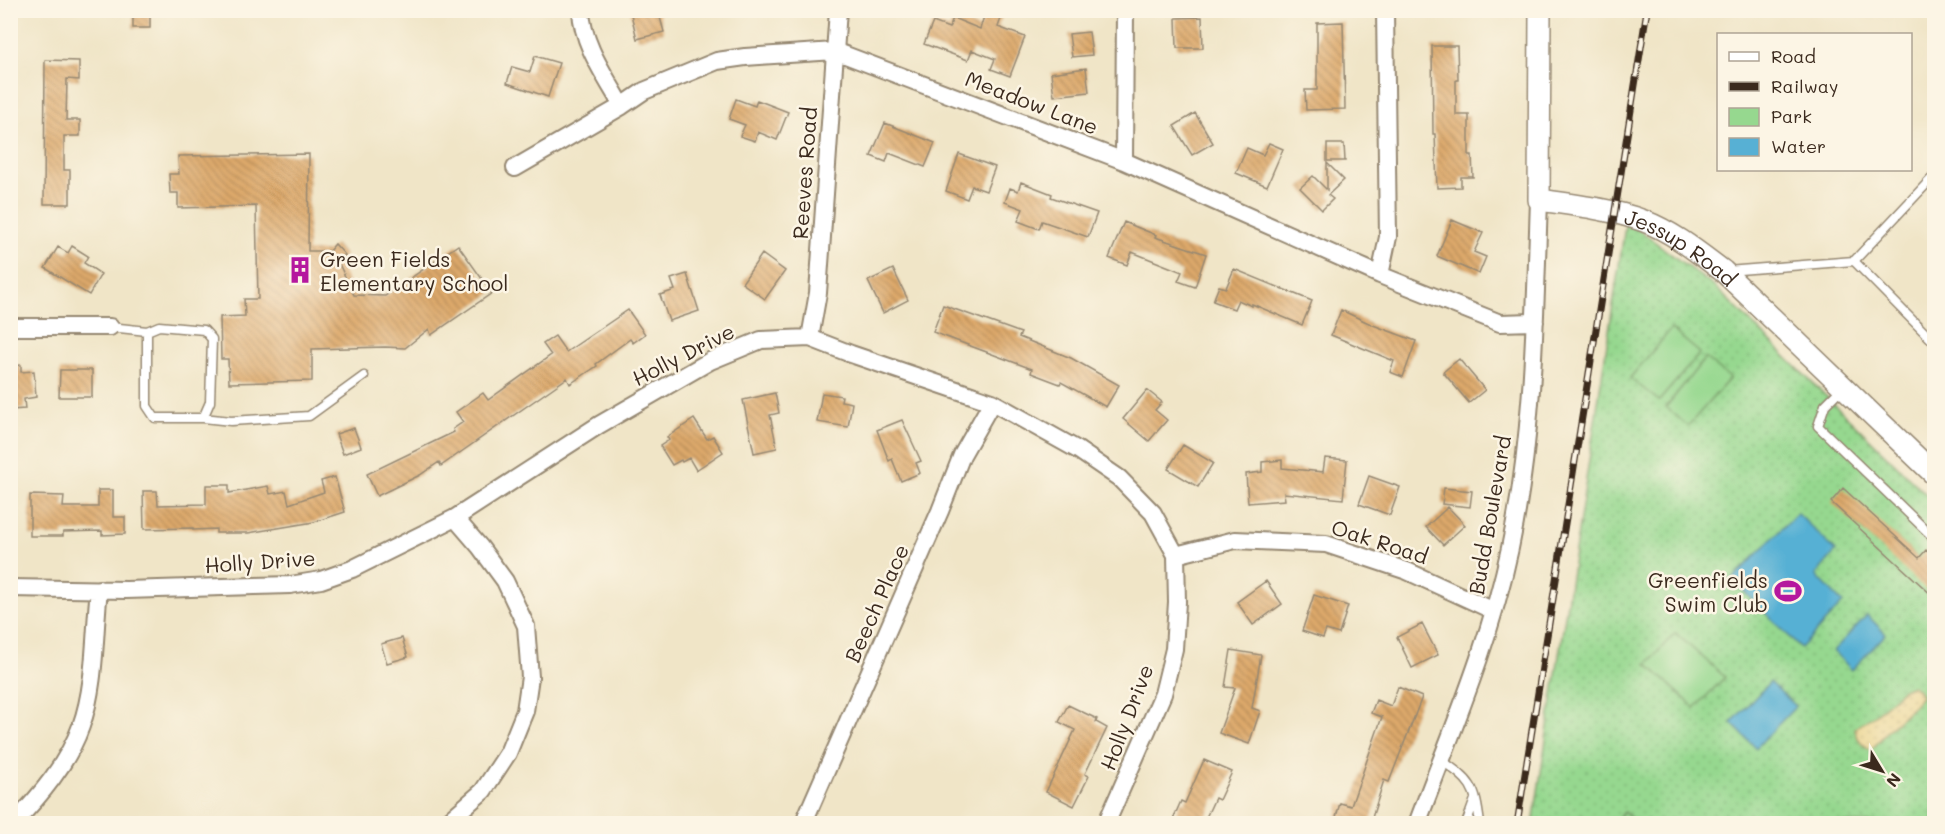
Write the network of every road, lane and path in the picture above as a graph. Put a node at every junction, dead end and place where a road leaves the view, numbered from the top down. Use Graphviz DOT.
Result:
graph roads {
  1 [pos="581,10"];
  2 [pos="838,10"];
  3 [pos="1125,10"];
  4 [pos="1385,10"];
  5 [pos="1540,10"];
  6 [pos="835,51"];
  7 [pos="622,106"];
  8 [pos="1124,161"];
  9 [pos="514,168"];
  10 [pos="1935,176"];
  11 [pos="1539,200"];
  12 [pos="1854,261"];
  13 [pos="1723,271"];
  14 [pos="1380,275"];
  15 [pos="1535,322"];
  16 [pos="10,327"];
  17 [pos="110,327"];
  18 [pos="147,331"];
  19 [pos="810,338"];
  20 [pos="1935,342"];
  21 [pos="364,376"];
  22 [pos="1843,387"];
  23 [pos="992,402"];
  24 [pos="203,418"];
  25 [pos="1935,474"];
  26 [pos="454,518"];
  27 [pos="1935,538"];
  28 [pos="1176,555"];
  29 [pos="10,588"];
  30 [pos="99,589"];
  31 [pos="1494,610"];
  32 [pos="1441,760"];
  33 [pos="1477,796"];
  34 [pos="13,824"];
  35 [pos="445,824"];
  36 [pos="803,824"];
  37 [pos="1106,824"];
  38 [pos="1417,824"];
  39 [pos="1466,824"];
  40 [pos="1480,824"];
  1 -- 7 [label="street"];
  2 -- 6 [label="street, Reeves Road"];
  3 -- 8 [label="street"];
  4 -- 14 [label="street"];
  5 -- 11 [label="street"];
  6 -- 7 [label="street, Meadow Lane"];
  6 -- 8 [label="street, Meadow Lane"];
  6 -- 19 [label="street, Reeves Road"];
  7 -- 9 [label="street, Meadow Lane"];
  8 -- 14 [label="street, Meadow Lane"];
  10 -- 12 [label="lane"];
  11 -- 13 [label="street, Jessup Road"];
  11 -- 15 [label="street, Budd Boulevard"];
  12 -- 13 [label="lane"];
  12 -- 20 [label="lane"];
  13 -- 22 [label="street, Jessup Road"];
  14 -- 15 [label="street, Meadow Lane"];
  15 -- 31 [label="street, Budd Boulevard"];
  16 -- 17 [label="street"];
  17 -- 18 [label="lane"];
  18 -- 24 [label="lane"];
  18 -- 24 [label="lane"];
  19 -- 23 [label="street, Holly Drive"];
  19 -- 26 [label="street, Holly Drive"];
  21 -- 24 [label="lane"];
  22 -- 25 [label="street, Jessup Road"];
  22 -- 27 [label="lane"];
  23 -- 28 [label="street, Holly Drive"];
  23 -- 36 [label="street, Beech Place"];
  26 -- 30 [label="street, Holly Drive"];
  26 -- 35 [label="street"];
  28 -- 31 [label="street, Oak Road"];
  28 -- 37 [label="street, Holly Drive"];
  29 -- 30 [label="street, Holly Drive"];
  30 -- 34 [label="street"];
  31 -- 32 [label="street, Budd Boulevard"];
  32 -- 33 [label="lane"];
  32 -- 38 [label="street, Budd Boulevard"];
  33 -- 39 [label="lane"];
  33 -- 40 [label="lane"];
}
